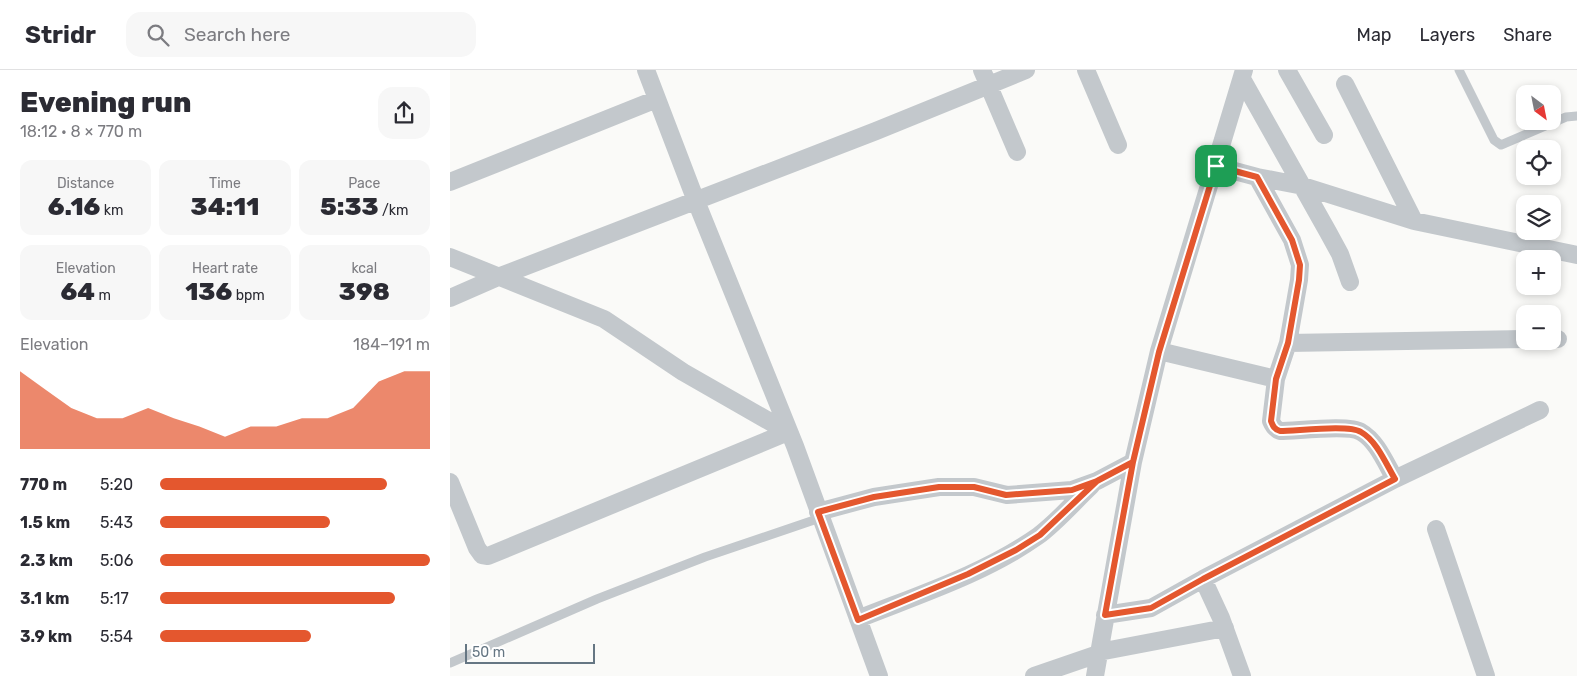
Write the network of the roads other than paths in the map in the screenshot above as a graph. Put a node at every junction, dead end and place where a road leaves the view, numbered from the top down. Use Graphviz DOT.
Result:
graph roads {
  1 [pos="646,70"];
  2 [pos="1026,70"];
  3 [pos="1086,70"];
  4 [pos="1287,70"];
  5 [pos="1460,70"];
  6 [pos="1243,74"];
  7 [pos="985,78"];
  8 [pos="1345,84"];
  9 [pos="657,99"];
  10 [pos="1577,116"];
  11 [pos="1324,134"];
  12 [pos="1118,145"];
  13 [pos="1017,152"];
  14 [pos="1216,166"];
  15 [pos="1257,177"];
  16 [pos="450,182"];
  17 [pos="1303,186"];
  18 [pos="696,201"];
  19 [pos="1414,221"];
  20 [pos="1577,255"];
  21 [pos="450,257"];
  22 [pos="498,277"];
  23 [pos="1350,282"];
  24 [pos="450,298"];
  25 [pos="1516,339"];
  26 [pos="1288,343"];
  27 [pos="1159,352"];
  28 [pos="1276,379"];
  29 [pos="1540,410"];
  30 [pos="794,447"];
  31 [pos="1133,462"];
  32 [pos="1395,479"];
  33 [pos="1097,481"];
  34 [pos="450,482"];
  35 [pos="819,515"];
  36 [pos="1436,529"];
  37 [pos="1203,579"];
  38 [pos="1105,615"];
  39 [pos="858,620"];
  40 [pos="1225,628"];
  41 [pos="1098,653"];
  42 [pos="450,663"];
  43 [pos="879,676"];
  44 [pos="1034,676"];
  45 [pos="1095,676"];
  46 [pos="1242,676"];
  47 [pos="1486,676"];
  1 -- 9 [label="street"];
  2 -- 7 [label="street"];
  3 -- 12 [label="street"];
  4 -- 11 [label="street"];
  5 -- 10 [label="lane"];
  6 -- 14 [label="street"];
  6 -- 17 [label="street"];
  7 -- 13 [label="street"];
  7 -- 18 [label="street"];
  8 -- 19 [label="street"];
  9 -- 16 [label="street"];
  9 -- 18 [label="street"];
  14 -- 15 [label="street"];
  14 -- 27 [label="street"];
  15 -- 17 [label="street"];
  15 -- 26 [label="street"];
  17 -- 19 [label="street"];
  17 -- 23 [label="street"];
  18 -- 22 [label="street"];
  18 -- 30 [label="street"];
  19 -- 20 [label="street"];
  21 -- 22 [label="street"];
  22 -- 24 [label="street"];
  22 -- 30 [label="street"];
  25 -- 26 [label="street"];
  26 -- 28 [label="street"];
  27 -- 28 [label="street"];
  27 -- 31 [label="street"];
  28 -- 32 [label="street"];
  29 -- 32 [label="street"];
  30 -- 34 [label="street"];
  30 -- 35 [label="street"];
  31 -- 33 [label="street"];
  31 -- 38 [label="street"];
  32 -- 37 [label="street"];
  33 -- 35 [label="street"];
  33 -- 39 [label="street"];
  35 -- 39 [label="street"];
  35 -- 42 [label="lane"];
  36 -- 47 [label="street"];
  37 -- 38 [label="street"];
  37 -- 40 [label="street"];
  38 -- 41 [label="street"];
  39 -- 43 [label="street"];
  40 -- 41 [label="street"];
  40 -- 46 [label="street"];
  41 -- 44 [label="street"];
  41 -- 45 [label="street"];
}
